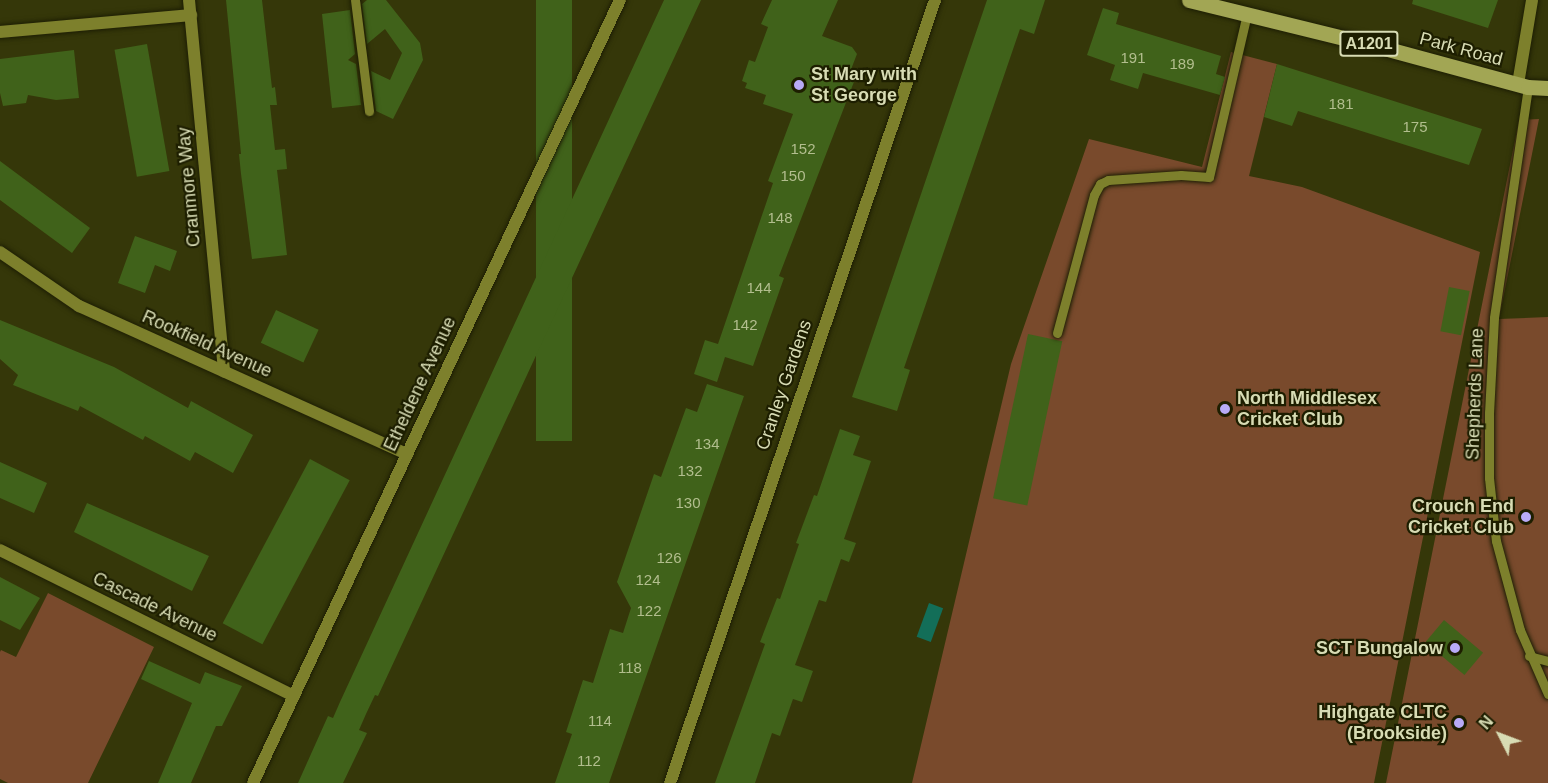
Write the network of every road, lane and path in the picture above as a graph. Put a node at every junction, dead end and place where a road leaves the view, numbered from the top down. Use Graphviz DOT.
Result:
graph roads {
  1 [pos="189,0"];
  2 [pos="355,0"];
  3 [pos="620,0"];
  4 [pos="935,0"];
  5 [pos="1189,0"];
  6 [pos="1532,0"];
  7 [pos="1248,14"];
  8 [pos="191,15"];
  9 [pos="0,32"];
  10 [pos="1523,86"];
  11 [pos="1548,88"];
  12 [pos="369,111"];
  13 [pos="0,252"];
  14 [pos="1057,333"];
  15 [pos="224,371"];
  16 [pos="407,454"];
  17 [pos="0,550"];
  18 [pos="1529,656"];
  19 [pos="1548,661"];
  20 [pos="1548,694"];
  21 [pos="294,696"];
  22 [pos="254,783"];
  23 [pos="670,783"];
  1 -- 8 [label="street, Cranmore Way"];
  2 -- 12 [label="lane"];
  3 -- 16 [label="street, Etheldene Avenue"];
  4 -- 23 [label="street, Cranley Gardens"];
  5 -- 7 [label="main road, Park Road / A1201"];
  6 -- 10 [label="street"];
  7 -- 10 [label="main road, Park Road / A1201"];
  7 -- 14 [label="lane"];
  8 -- 9 [label="street"];
  8 -- 15 [label="street, Cranmore Way"];
  10 -- 11 [label="main road, Park Road / A1201"];
  10 -- 18 [label="lane, Shepherds Lane"];
  13 -- 15 [label="street, Rookfield Avenue"];
  15 -- 16 [label="street, Rookfield Avenue"];
  16 -- 21 [label="street, Etheldene Avenue"];
  17 -- 21 [label="street, Cascade Avenue"];
  18 -- 19 [label="lane"];
  18 -- 20 [label="lane, Shepherds Lane"];
  21 -- 22 [label="street, Etheldene Avenue"];
}
